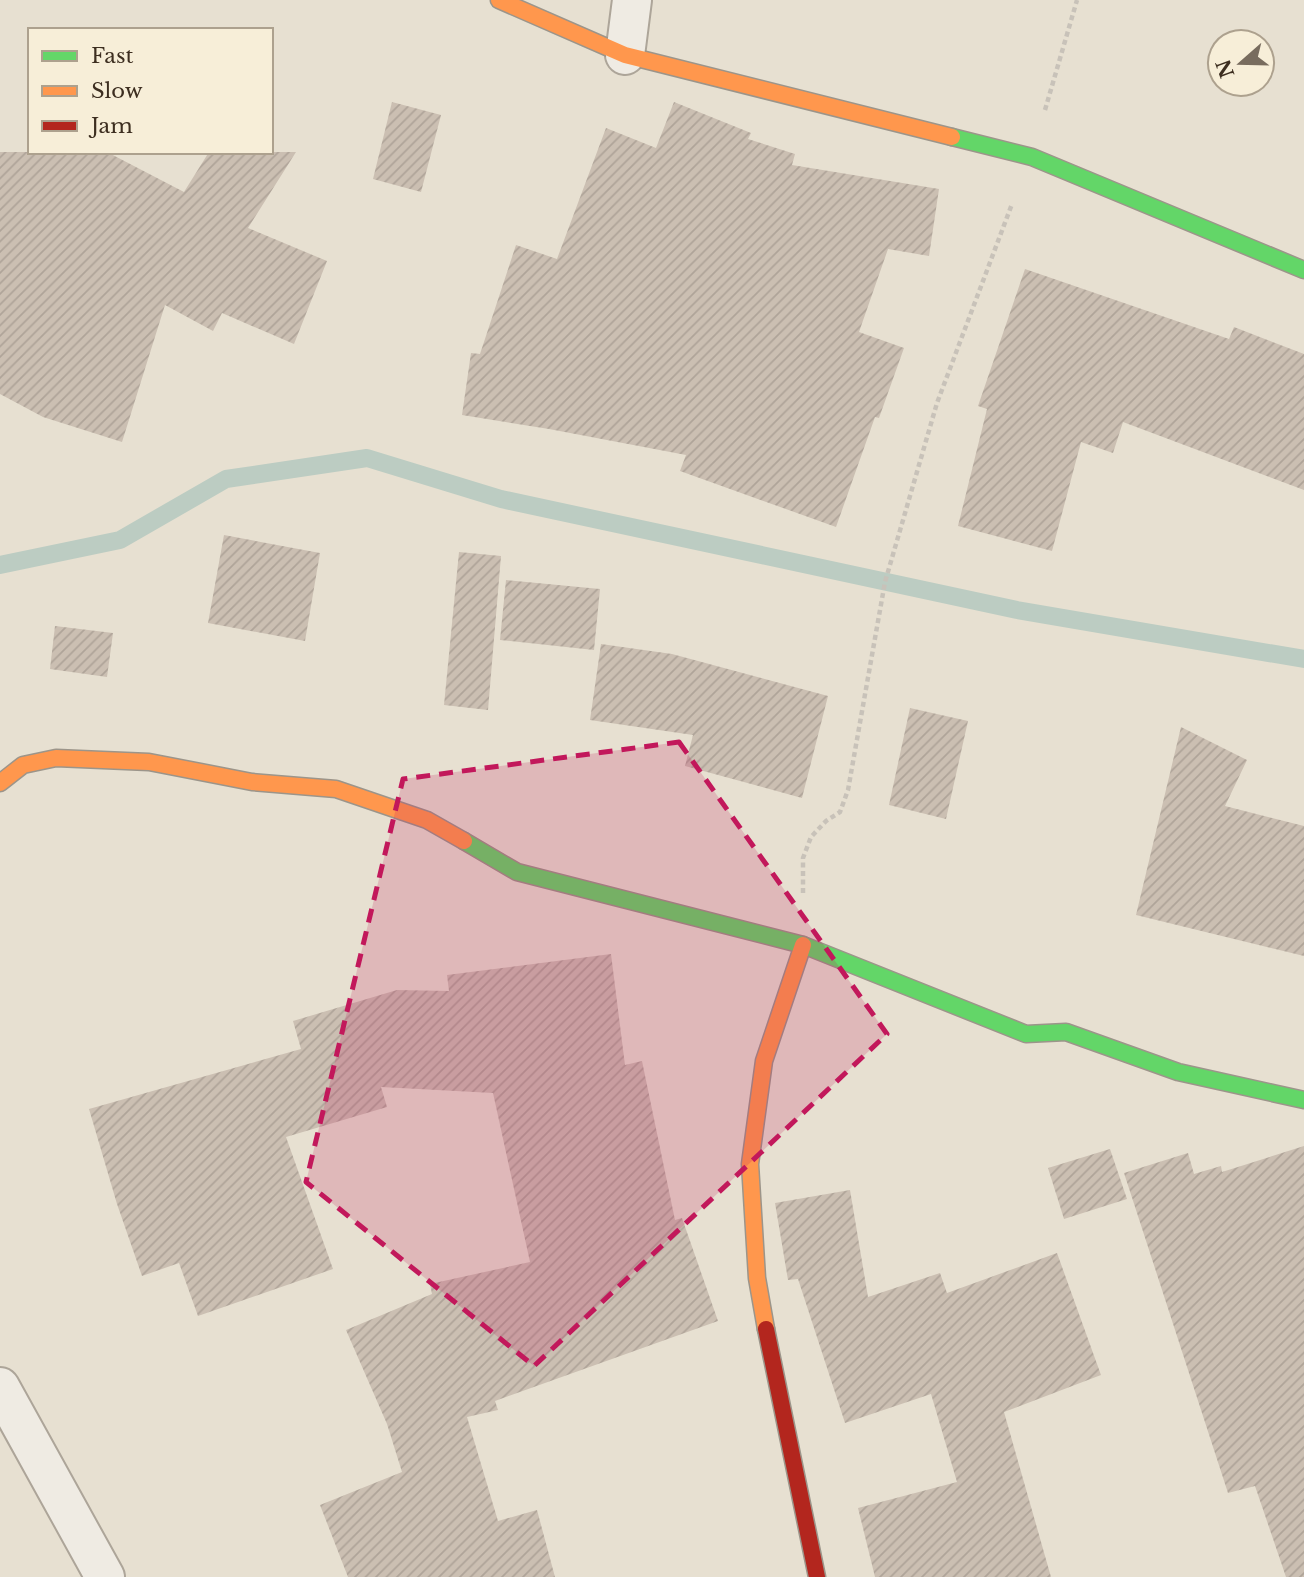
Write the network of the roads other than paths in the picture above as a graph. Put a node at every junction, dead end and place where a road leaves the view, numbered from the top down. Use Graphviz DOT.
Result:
graph roads {
  1 [pos="499,0"];
  2 [pos="632,0"];
  3 [pos="625,55"];
  4 [pos="1304,270"];
  5 [pos="0,783"];
  6 [pos="803,945"];
  7 [pos="1304,1100"];
  8 [pos="0,1387"];
  9 [pos="105,1577"];
  10 [pos="817,1577"];
  1 -- 3 [label="street"];
  2 -- 3 [label="street"];
  3 -- 4 [label="street"];
  5 -- 6 [label="street"];
  6 -- 7 [label="street"];
  6 -- 10 [label="street"];
  8 -- 9 [label="street"];
}
